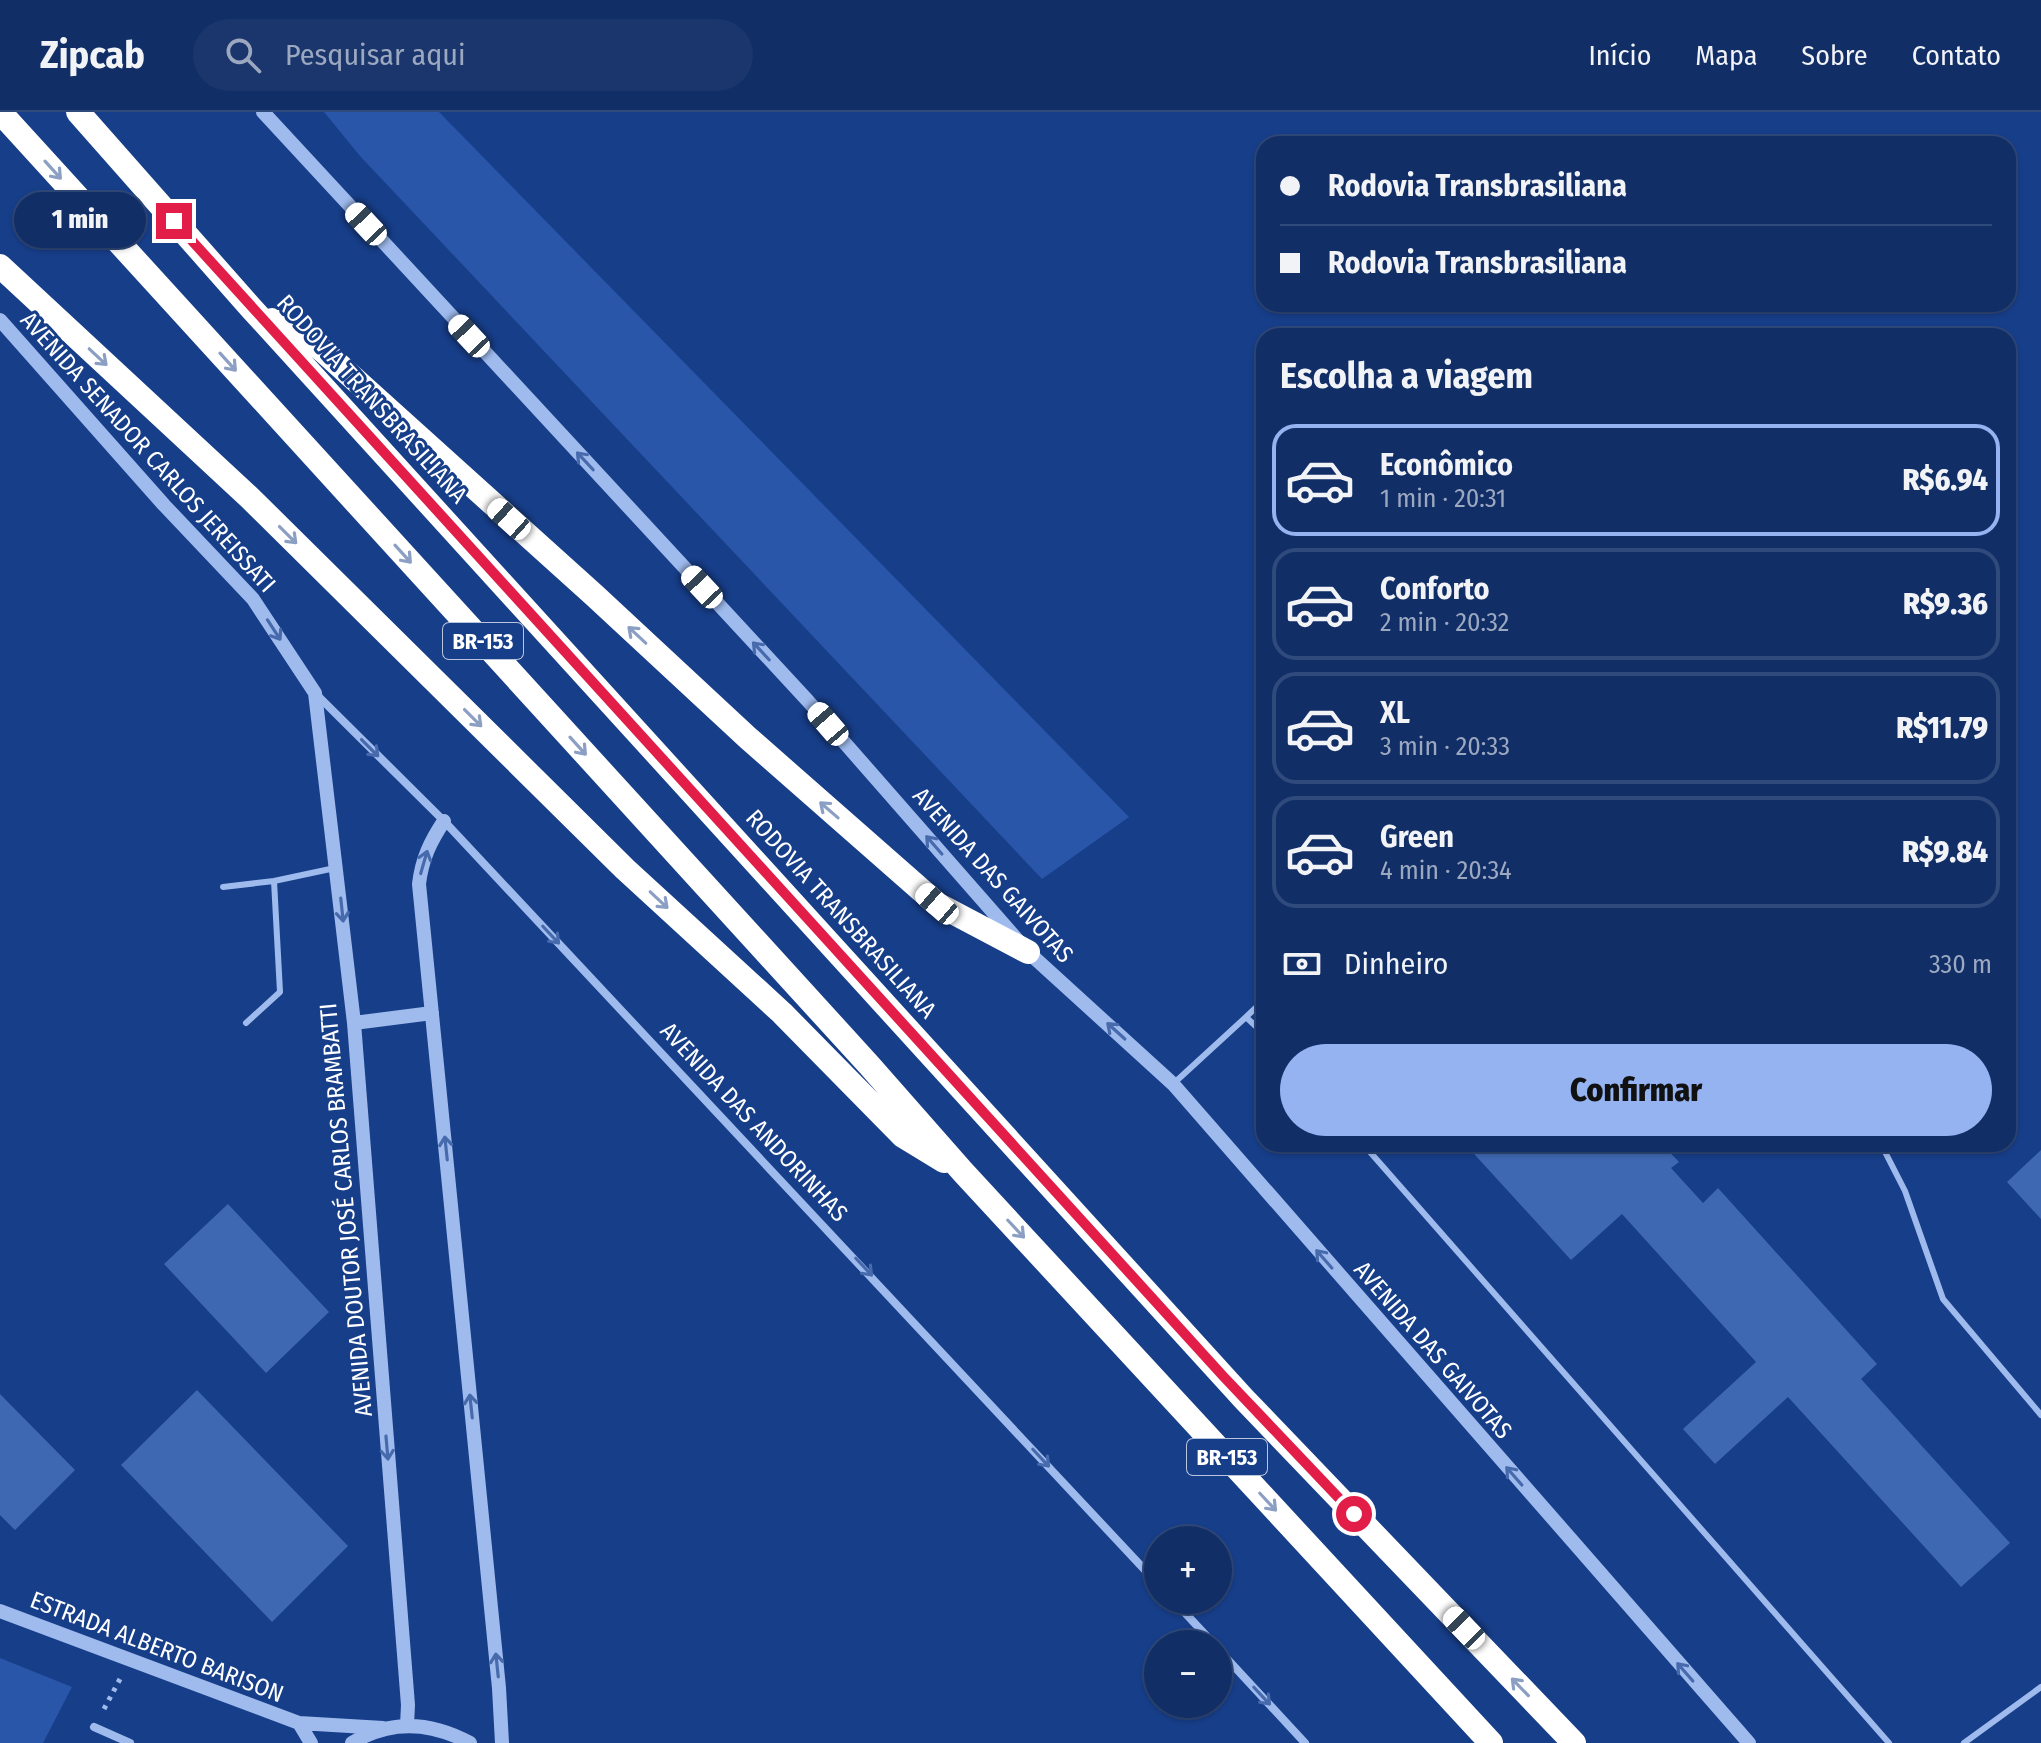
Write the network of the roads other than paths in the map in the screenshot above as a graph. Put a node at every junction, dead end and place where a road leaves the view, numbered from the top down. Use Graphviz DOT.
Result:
graph roads {
  1 [pos="0,112"];
  2 [pos="78,112"];
  3 [pos="263,112"];
  4 [pos="0,266"];
  5 [pos="251,308"];
  6 [pos="0,320"];
  7 [pos="315,693"];
  8 [pos="444,821"];
  9 [pos="337,868"];
  10 [pos="274,881"];
  11 [pos="223,887"];
  12 [pos="1028,952"];
  13 [pos="1256,1008"];
  14 [pos="432,1013"];
  15 [pos="1246,1017"];
  16 [pos="246,1023"];
  17 [pos="354,1023"];
  18 [pos="1256,1026"];
  19 [pos="1173,1084"];
  20 [pos="1370,1152"];
  21 [pos="1885,1152"];
  22 [pos="963,1172"];
  23 [pos="2041,1415"];
  24 [pos="1144,1569"];
  25 [pos="0,1611"];
  26 [pos="1186,1614"];
  27 [pos="1201,1630"];
  28 [pos="1232,1664"];
  29 [pos="2041,1687"];
  30 [pos="299,1723"];
  31 [pos="407,1725"];
  32 [pos="94,1727"];
  33 [pos="383,1728"];
  34 [pos="130,1743"];
  35 [pos="311,1743"];
  36 [pos="352,1743"];
  37 [pos="470,1743"];
  38 [pos="502,1743"];
  39 [pos="1305,1743"];
  40 [pos="1491,1743"];
  41 [pos="1574,1743"];
  42 [pos="1749,1743"];
  43 [pos="1889,1743"];
  44 [pos="1964,1743"];
  1 -- 22 [label="highway, BR-153, one-way"];
  2 -- 5 [label="highway, RODOVIA TRANSBRASILIANA / BR-153"];
  12 -- 3 [label="street, AVENIDA DAS GAIVOTAS, one-way"];
  4 -- 22 [label="highway, one-way"];
  12 -- 5 [label="highway, one-way"];
  41 -- 5 [label="highway, RODOVIA TRANSBRASILIANA / BR-153, one-way"];
  6 -- 7 [label="street, AVENIDA SENADOR CARLOS JEREISSATI, one-way"];
  7 -- 8 [label="street, AVENIDA DAS ANDORINHAS, one-way"];
  7 -- 9 [label="street, AVENIDA DOUTOR JOSÉ CARLOS BRAMBATTI"];
  14 -- 8 [label="street, one-way"];
  8 -- 24 [label="street, AVENIDA DAS ANDORINHAS, one-way"];
  9 -- 10 [label="lane"];
  9 -- 17 [label="street, AVENIDA DOUTOR JOSÉ CARLOS BRAMBATTI, one-way"];
  10 -- 11 [label="lane"];
  10 -- 16 [label="lane"];
  19 -- 12 [label="street, AVENIDA DAS GAIVOTAS, one-way"];
  13 -- 15 [label="lane"];
  14 -- 17 [label="street"];
  38 -- 14 [label="street, one-way"];
  15 -- 18 [label="lane"];
  15 -- 19 [label="lane"];
  17 -- 31 [label="street, AVENIDA DOUTOR JOSÉ CARLOS BRAMBATTI, one-way"];
  42 -- 19 [label="street, AVENIDA DAS GAIVOTAS, one-way"];
  20 -- 43 [label="lane"];
  21 -- 23 [label="lane"];
  22 -- 40 [label="highway, BR-153, one-way"];
  25 -- 30 [label="street, ESTRADA ALBERTO BARISON"];
  26 -- 27 [label="street"];
  28 -- 39 [label="street, one-way"];
  29 -- 44 [label="lane"];
  30 -- 33 [label="street, ESTRADA ALBERTO BARISON"];
  30 -- 35 [label="street, ESTRADA ALBERTO BARISON"];
  31 -- 33 [label="street"];
  31 -- 37 [label="street"];
  32 -- 34 [label="street"];
  33 -- 36 [label="street"];
}
